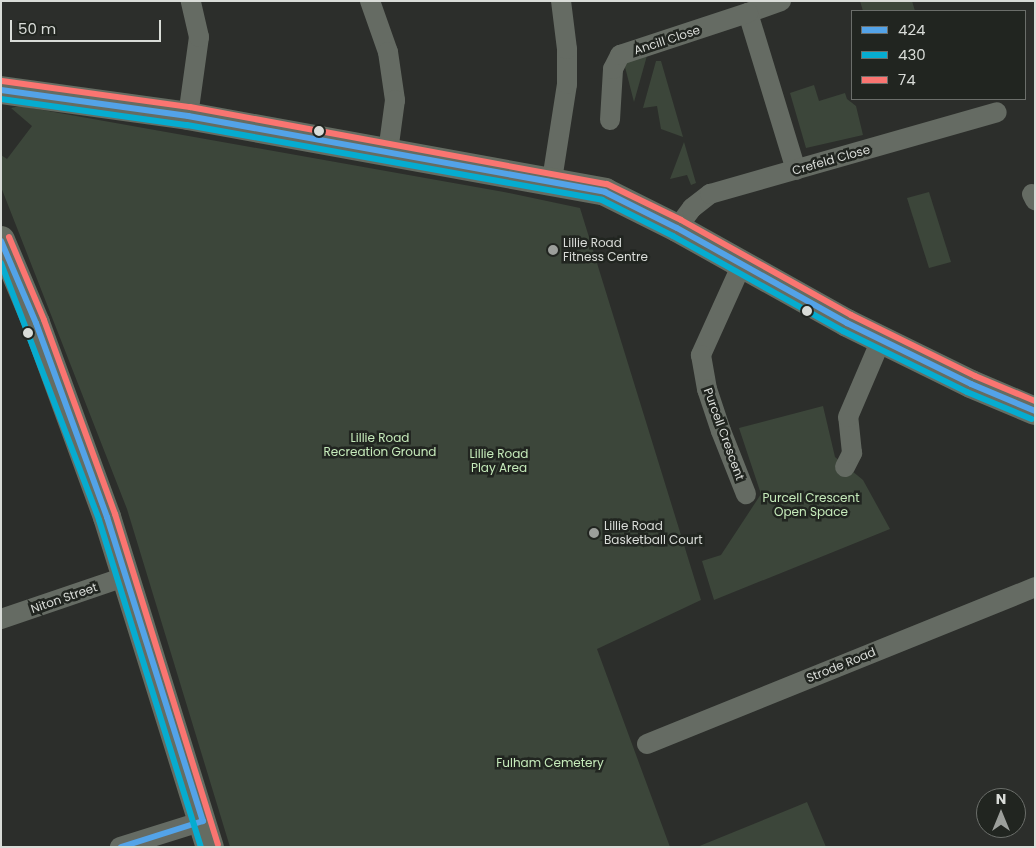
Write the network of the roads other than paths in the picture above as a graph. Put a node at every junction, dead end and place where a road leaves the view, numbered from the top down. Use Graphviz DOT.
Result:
graph roads {
  1 [pos="191,1"];
  2 [pos="370,1"];
  3 [pos="561,1"];
  4 [pos="782,1"];
  5 [pos="748,13"];
  6 [pos="1,90"];
  7 [pos="997,112"];
  8 [pos="188,116"];
  9 [pos="610,120"];
  10 [pos="388,152"];
  11 [pos="796,170"];
  12 [pos="552,180"];
  13 [pos="677,228"];
  14 [pos="4,255"];
  15 [pos="742,264"];
  16 [pos="881,340"];
  17 [pos="1035,411"];
  18 [pos="845,467"];
  19 [pos="746,494"];
  20 [pos="127,576"];
  21 [pos="1035,587"];
  22 [pos="1,620"];
  23 [pos="647,744"];
  24 [pos="203,820"];
  25 [pos="120,847"];
  26 [pos="210,847"];
  1 -- 8 [label="street"];
  2 -- 10 [label="street"];
  3 -- 12 [label="street"];
  4 -- 5 [label="street, Ancill Close"];
  5 -- 9 [label="street, Ancill Close"];
  5 -- 11 [label="street"];
  6 -- 8 [label="main road"];
  7 -- 11 [label="street, Crefeld Close"];
  8 -- 10 [label="main road"];
  10 -- 12 [label="main road"];
  11 -- 13 [label="street, Crefeld Close"];
  12 -- 13 [label="main road"];
  13 -- 15 [label="main road"];
  14 -- 20 [label="main road"];
  15 -- 16 [label="main road"];
  15 -- 19 [label="street, Purcell Crescent"];
  16 -- 17 [label="main road"];
  16 -- 18 [label="street"];
  20 -- 22 [label="street, Niton Street"];
  20 -- 24 [label="main road"];
  21 -- 23 [label="street, Strode Road"];
  24 -- 25 [label="street"];
  24 -- 26 [label="main road"];
}
